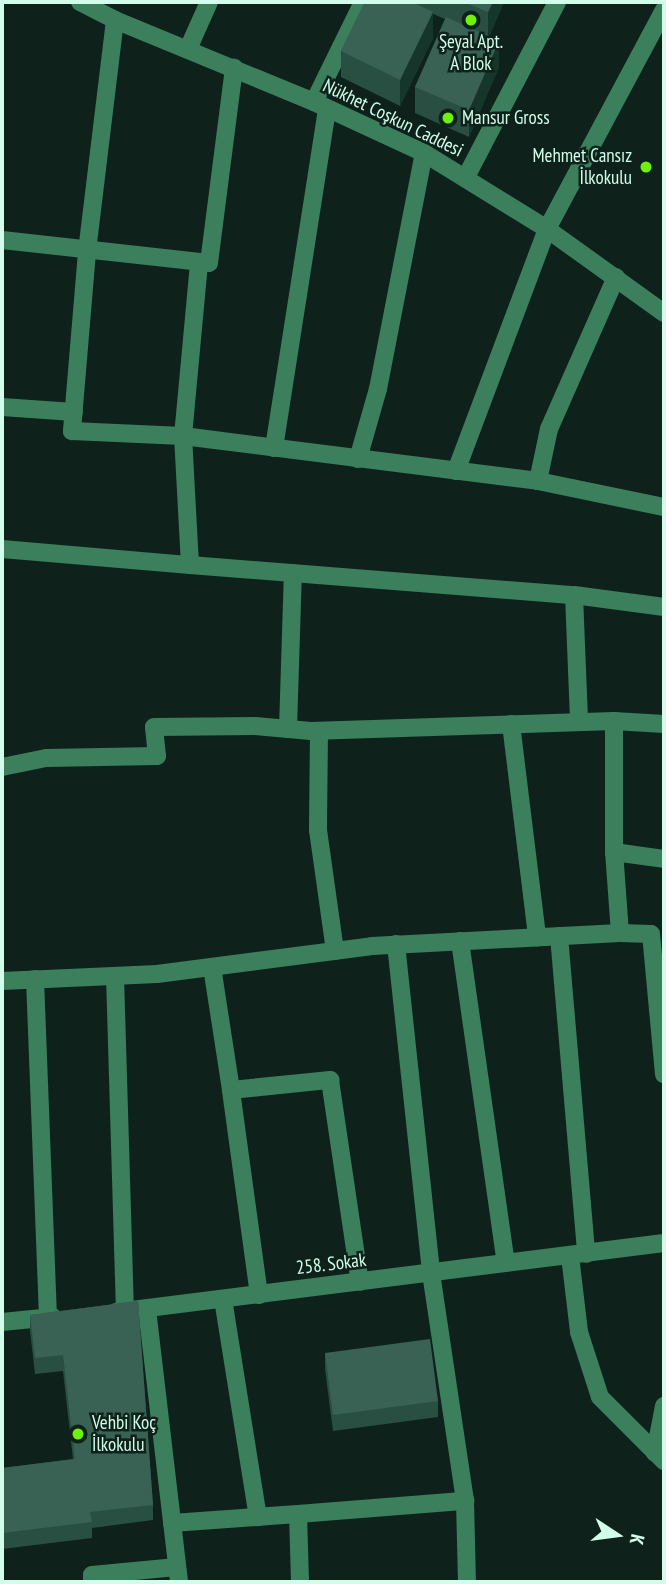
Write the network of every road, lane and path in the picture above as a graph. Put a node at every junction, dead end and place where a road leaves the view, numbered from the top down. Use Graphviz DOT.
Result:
graph roads {
  1 [pos="80,2"];
  2 [pos="209,2"];
  3 [pos="363,2"];
  4 [pos="557,2"];
  5 [pos="664,10"];
  6 [pos="115,20"];
  7 [pos="188,49"];
  8 [pos="234,68"];
  9 [pos="320,106"];
  10 [pos="425,153"];
  11 [pos="466,177"];
  12 [pos="547,229"];
  13 [pos="2,240"];
  14 [pos="87,252"];
  15 [pos="199,262"];
  16 [pos="615,277"];
  17 [pos="664,313"];
  18 [pos="2,407"];
  19 [pos="74,412"];
  20 [pos="183,436"];
  21 [pos="274,448"];
  22 [pos="358,459"];
  23 [pos="456,471"];
  24 [pos="538,481"];
  25 [pos="664,507"];
  26 [pos="2,549"];
  27 [pos="190,565"];
  28 [pos="293,573"];
  29 [pos="574,595"];
  30 [pos="664,607"];
  31 [pos="614,721"];
  32 [pos="579,722"];
  33 [pos="511,724"];
  34 [pos="664,724"];
  35 [pos="288,729"];
  36 [pos="318,731"];
  37 [pos="2,767"];
  38 [pos="614,852"];
  39 [pos="664,859"];
  40 [pos="620,933"];
  41 [pos="559,936"];
  42 [pos="537,937"];
  43 [pos="460,941"];
  44 [pos="396,944"];
  45 [pos="335,951"];
  46 [pos="212,967"];
  47 [pos="115,976"];
  48 [pos="35,979"];
  49 [pos="2,981"];
  50 [pos="664,1074"];
  51 [pos="231,1090"];
  52 [pos="664,1243"];
  53 [pos="578,1255"];
  54 [pos="506,1263"];
  55 [pos="431,1273"];
  56 [pos="360,1282"];
  57 [pos="259,1295"];
  58 [pos="223,1299"];
  59 [pos="147,1309"];
  60 [pos="125,1311"];
  61 [pos="99,1313"];
  62 [pos="74,1315"];
  63 [pos="48,1318"];
  64 [pos="2,1322"];
  65 [pos="664,1406"];
  66 [pos="660,1457"];
  67 [pos="465,1501"];
  68 [pos="298,1514"];
  69 [pos="258,1517"];
  70 [pos="172,1523"];
  71 [pos="178,1575"];
  72 [pos="92,1582"];
  73 [pos="300,1582"];
  74 [pos="467,1582"];
  1 -- 6 [label="street, Nükhet Coşkun Caddesi"];
  2 -- 7 [label="street"];
  3 -- 9 [label="street"];
  4 -- 11 [label="street"];
  5 -- 12 [label="street"];
  6 -- 7 [label="street, Nükhet Coşkun Caddesi"];
  6 -- 14 [label="street"];
  7 -- 8 [label="street, Nükhet Coşkun Caddesi"];
  8 -- 9 [label="street, Nükhet Coşkun Caddesi"];
  8 -- 15 [label="street"];
  9 -- 10 [label="street, Nükhet Coşkun Caddesi"];
  9 -- 21 [label="street"];
  10 -- 11 [label="street, Nükhet Coşkun Caddesi"];
  10 -- 22 [label="street"];
  11 -- 12 [label="street, Nükhet Coşkun Caddesi"];
  12 -- 16 [label="street, Nükhet Coşkun Caddesi"];
  12 -- 23 [label="street"];
  13 -- 14 [label="street"];
  14 -- 15 [label="street"];
  14 -- 19 [label="street"];
  15 -- 20 [label="street"];
  16 -- 17 [label="street, Nükhet Coşkun Caddesi"];
  16 -- 24 [label="street"];
  18 -- 19 [label="street"];
  19 -- 20 [label="street"];
  20 -- 21 [label="street"];
  20 -- 27 [label="street"];
  21 -- 22 [label="street"];
  22 -- 23 [label="street"];
  23 -- 24 [label="street"];
  24 -- 25 [label="street"];
  26 -- 27 [label="street"];
  27 -- 28 [label="street"];
  28 -- 29 [label="street"];
  28 -- 35 [label="street"];
  29 -- 30 [label="street"];
  29 -- 32 [label="street"];
  31 -- 32 [label="street"];
  31 -- 34 [label="street"];
  31 -- 38 [label="street"];
  32 -- 33 [label="street"];
  33 -- 36 [label="street"];
  33 -- 42 [label="street"];
  35 -- 36 [label="street"];
  35 -- 37 [label="street"];
  36 -- 45 [label="street"];
  38 -- 39 [label="street"];
  38 -- 40 [label="street"];
  40 -- 41 [label="street"];
  40 -- 50 [label="street"];
  41 -- 42 [label="street"];
  41 -- 53 [label="street"];
  42 -- 43 [label="street"];
  43 -- 44 [label="street"];
  43 -- 54 [label="street"];
  44 -- 45 [label="street"];
  44 -- 55 [label="street"];
  45 -- 46 [label="street"];
  46 -- 47 [label="street"];
  46 -- 51 [label="street"];
  47 -- 48 [label="street"];
  47 -- 60 [label="street"];
  48 -- 49 [label="street"];
  48 -- 63 [label="street"];
  51 -- 56 [label="street"];
  51 -- 57 [label="street"];
  52 -- 53 [label="street, 258. Sokak"];
  53 -- 54 [label="street, 258. Sokak"];
  53 -- 66 [label="street"];
  54 -- 55 [label="street, 258. Sokak"];
  55 -- 56 [label="street, 258. Sokak"];
  55 -- 67 [label="street"];
  56 -- 57 [label="street, 258. Sokak"];
  57 -- 58 [label="street, 258. Sokak"];
  58 -- 59 [label="street, 258. Sokak"];
  58 -- 69 [label="street"];
  59 -- 60 [label="street, 258. Sokak"];
  59 -- 70 [label="street"];
  60 -- 61 [label="street, 258. Sokak"];
  62 -- 63 [label="street"];
  63 -- 64 [label="street"];
  65 -- 66 [label="street"];
  67 -- 68 [label="street"];
  67 -- 74 [label="street"];
  68 -- 69 [label="street"];
  68 -- 73 [label="street"];
  69 -- 70 [label="street"];
  70 -- 71 [label="street"];
  71 -- 72 [label="street"];
}
